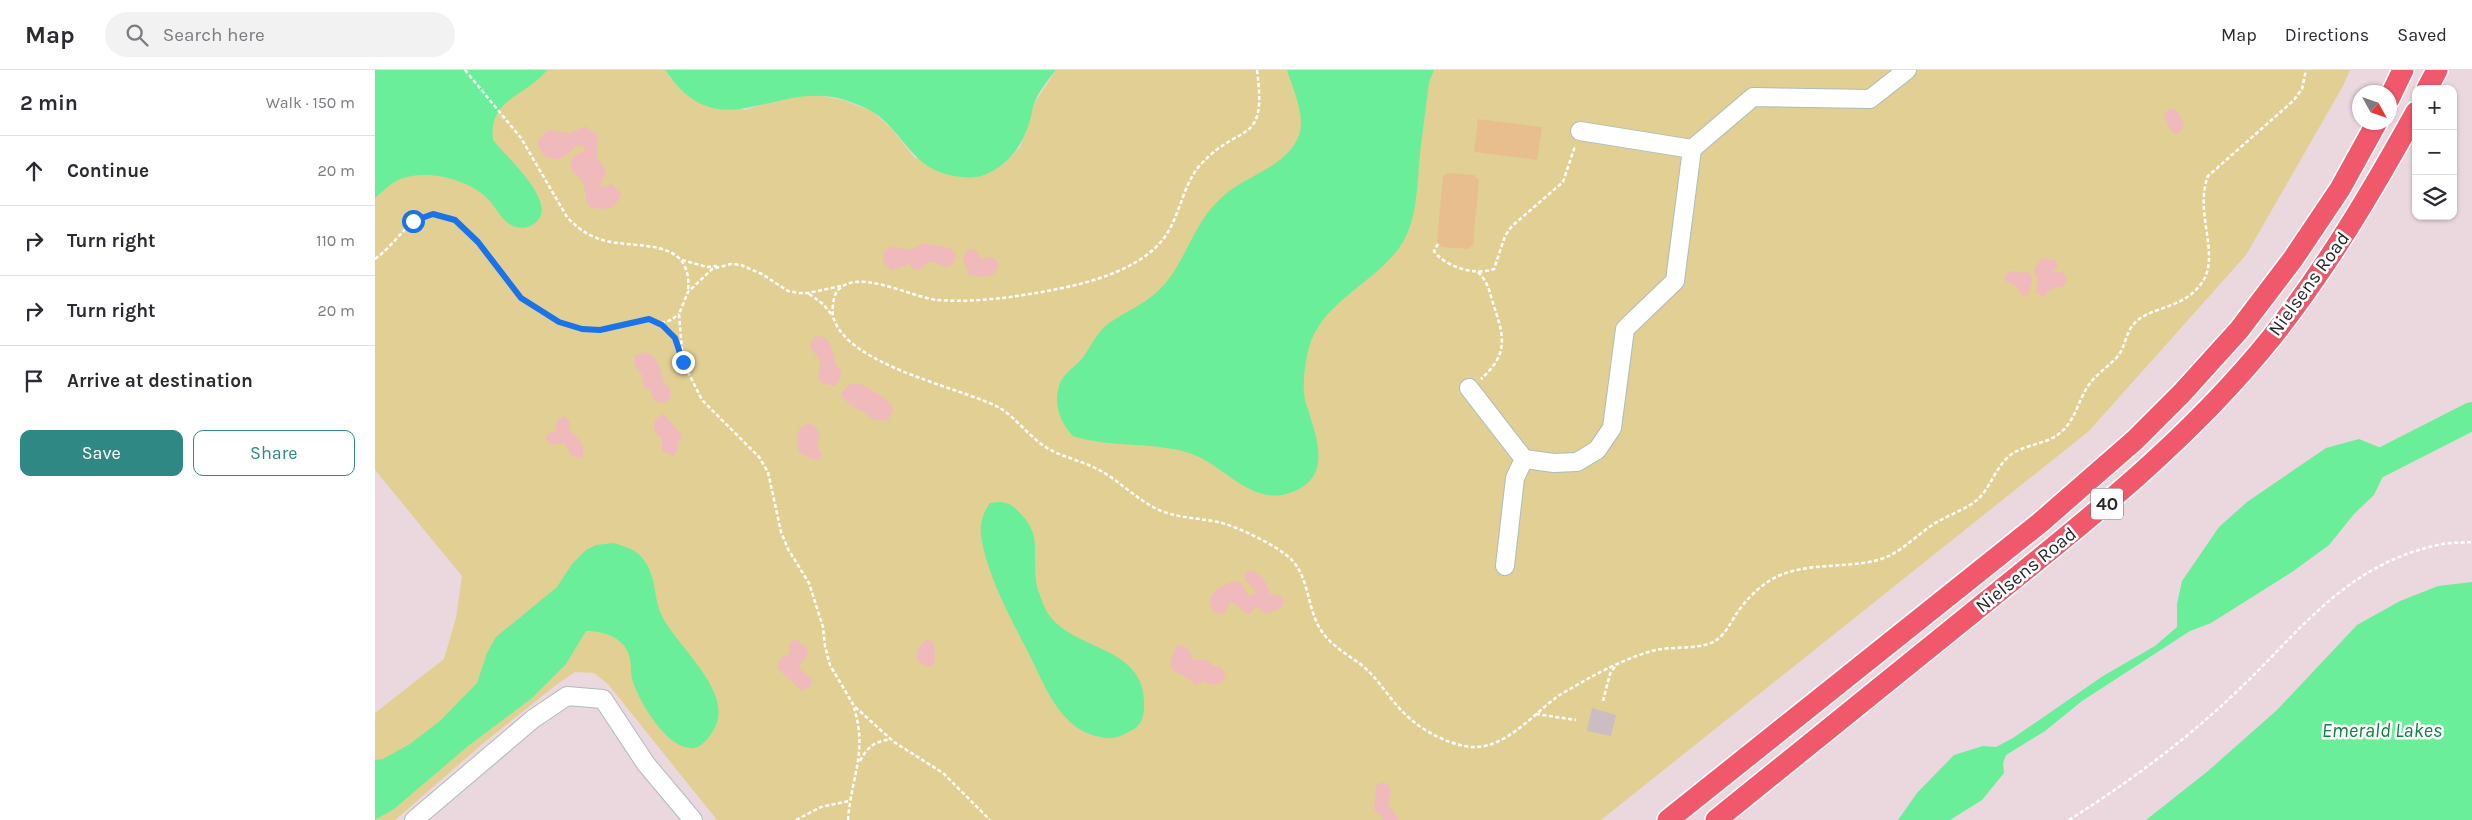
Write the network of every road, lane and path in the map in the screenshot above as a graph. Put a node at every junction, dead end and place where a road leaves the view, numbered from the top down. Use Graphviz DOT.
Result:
graph roads {
  1 [pos="465,70"];
  2 [pos="1907,70"];
  3 [pos="2403,70"];
  4 [pos="2437,70"];
  5 [pos="2396,85"];
  6 [pos="2429,85"];
  7 [pos="2412,119"];
  8 [pos="2373,130"];
  9 [pos="1579,131"];
  10 [pos="1692,149"];
  11 [pos="1438,244"];
  12 [pos="375,258"];
  13 [pos="682,260"];
  14 [pos="721,266"];
  15 [pos="1477,271"];
  16 [pos="841,286"];
  17 [pos="688,292"];
  18 [pos="808,293"];
  19 [pos="679,314"];
  20 [pos="833,316"];
  21 [pos="658,323"];
  22 [pos="681,354"];
  23 [pos="1469,388"];
  24 [pos="1524,459"];
  25 [pos="2472,542"];
  26 [pos="1505,566"];
  27 [pos="1617,664"];
  28 [pos="1603,701"];
  29 [pos="853,706"];
  30 [pos="1535,714"];
  31 [pos="1577,720"];
  32 [pos="891,740"];
  33 [pos="860,762"];
  34 [pos="849,801"];
  35 [pos="414,820"];
  36 [pos="693,820"];
  37 [pos="796,820"];
  38 [pos="848,820"];
  39 [pos="990,820"];
  40 [pos="1669,820"];
  41 [pos="1716,820"];
  42 [pos="2069,820"];
  1 -- 13 [label="path"];
  2 -- 10 [label="street"];
  3 -- 5 [label="main road"];
  4 -- 6 [label="main road"];
  7 -- 41 [label="main road, Nielsens Road / 40"];
  8 -- 40 [label="main road, Nielsens Road / 40"];
  9 -- 10 [label="street"];
  9 -- 15 [label="path"];
  10 -- 24 [label="street"];
  11 -- 15 [label="path"];
  12 -- 21 [label="path"];
  13 -- 14 [label="path"];
  13 -- 17 [label="path"];
  14 -- 17 [label="path"];
  14 -- 18 [label="path"];
  15 -- 23 [label="path"];
  16 -- 18 [label="path"];
  17 -- 19 [label="path"];
  18 -- 20 [label="path"];
  19 -- 21 [label="path"];
  19 -- 22 [label="path"];
  21 -- 22 [label="path"];
  22 -- 29 [label="path"];
  23 -- 24 [label="street"];
  24 -- 26 [label="street"];
  25 -- 42 [label="path"];
  27 -- 28 [label="path"];
  29 -- 32 [label="path"];
  29 -- 33 [label="path"];
  30 -- 31 [label="path"];
  32 -- 33 [label="path"];
  32 -- 39 [label="path"];
  33 -- 34 [label="path"];
  34 -- 37 [label="path"];
  34 -- 38 [label="path"];
  35 -- 36 [label="street"];
}
